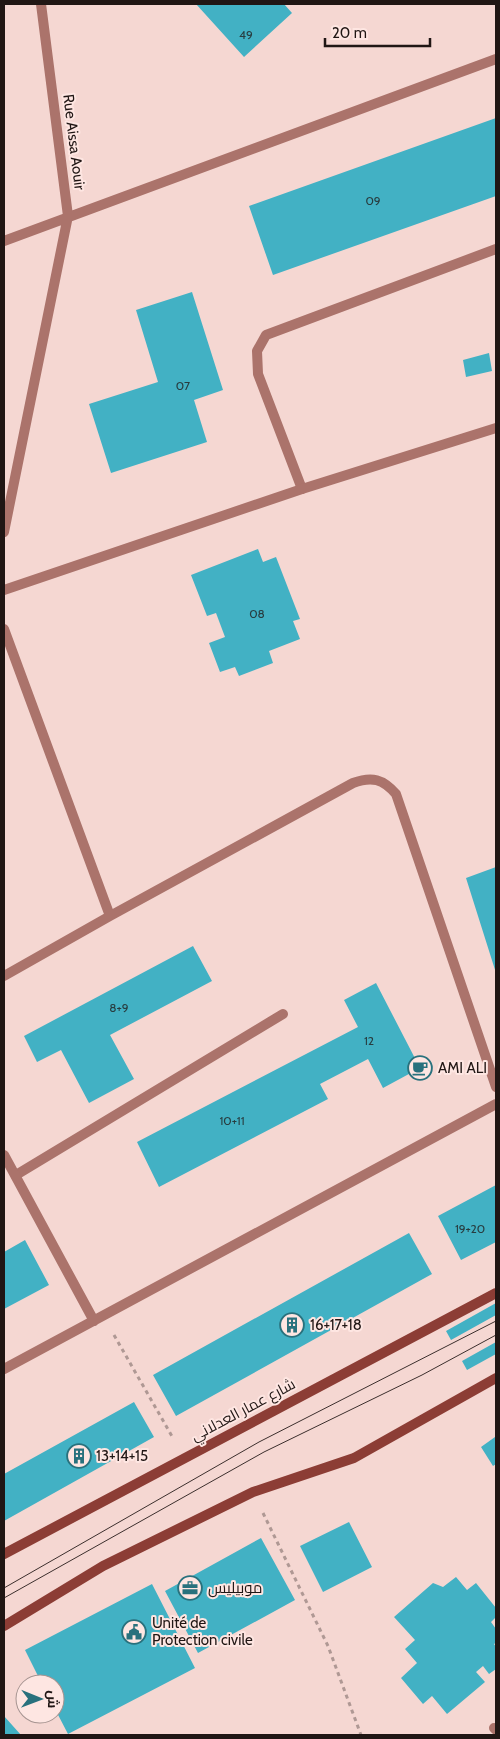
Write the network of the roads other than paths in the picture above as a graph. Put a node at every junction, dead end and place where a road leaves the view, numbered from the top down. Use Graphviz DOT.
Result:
graph roads {
  1 [pos="41,4"];
  2 [pos="496,59"];
  3 [pos="68,216"];
  4 [pos="4,241"];
  5 [pos="496,250"];
  6 [pos="496,428"];
  7 [pos="302,489"];
  8 [pos="4,532"];
  9 [pos="4,590"];
  10 [pos="4,629"];
  11 [pos="110,916"];
  12 [pos="4,976"];
  13 [pos="283,1014"];
  14 [pos="496,1087"];
  15 [pos="496,1104"];
  16 [pos="4,1155"];
  17 [pos="16,1175"];
  18 [pos="496,1293"];
  19 [pos="98,1318"];
  20 [pos="4,1369"];
  21 [pos="496,1378"];
  22 [pos="4,1554"];
  23 [pos="4,1626"];
  1 -- 3 [label="street, Rue Aissa Aouir"];
  2 -- 3 [label="street"];
  3 -- 4 [label="street"];
  3 -- 8 [label="street, Rue Aissa Aouir"];
  5 -- 7 [label="street"];
  6 -- 7 [label="street"];
  7 -- 9 [label="street"];
  10 -- 11 [label="street"];
  11 -- 12 [label="street"];
  11 -- 14 [label="street"];
  13 -- 17 [label="street"];
  15 -- 19 [label="street"];
  16 -- 17 [label="street"];
  17 -- 19 [label="street"];
  18 -- 22 [label="main road, شارع عمار العدلاني"];
  19 -- 20 [label="street"];
  21 -- 23 [label="main road"];
}
